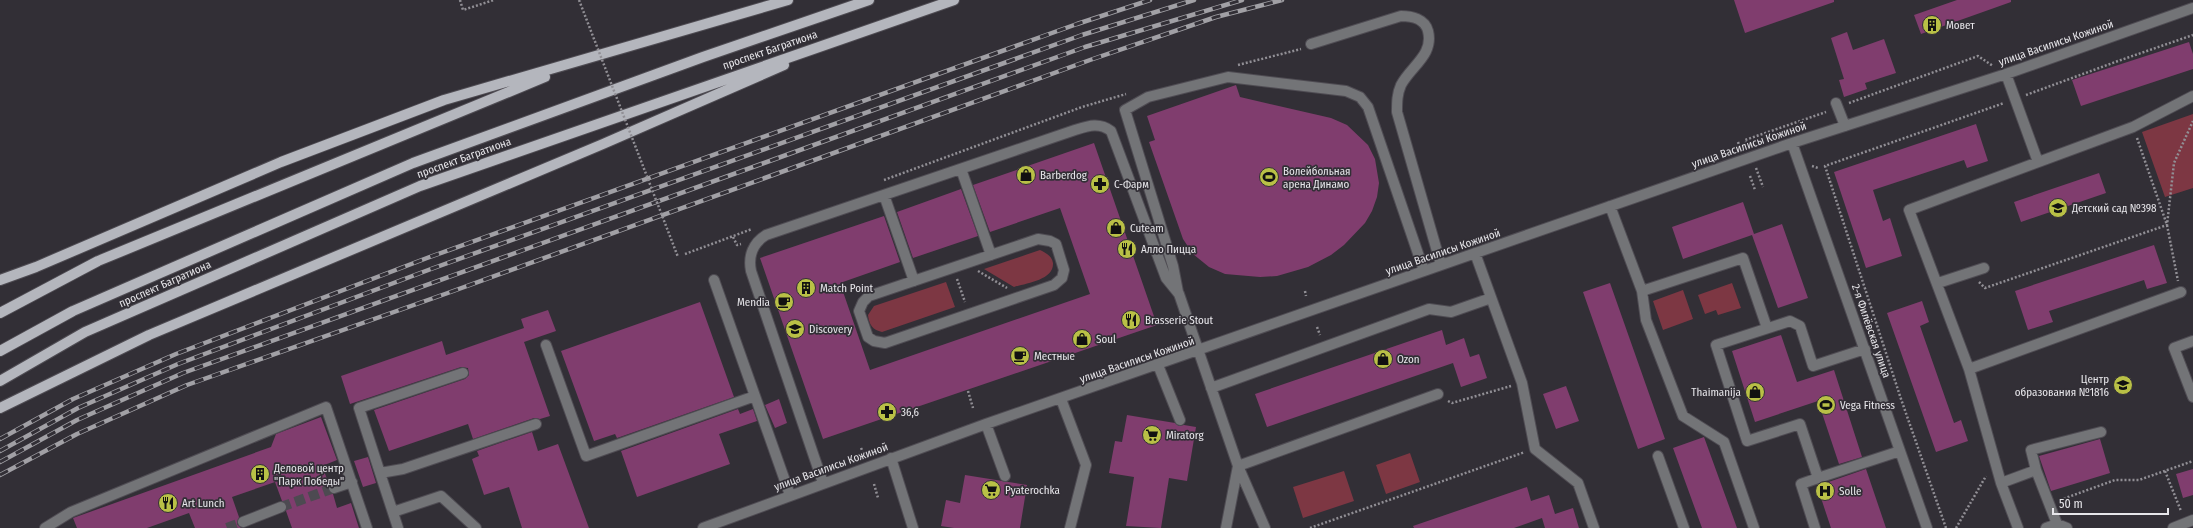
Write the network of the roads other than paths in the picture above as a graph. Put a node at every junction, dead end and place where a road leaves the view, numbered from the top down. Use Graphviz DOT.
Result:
graph roads {
  1 [pos="788,0"];
  2 [pos="869,0"];
  3 [pos="954,0"];
  4 [pos="2193,8"];
  5 [pos="855,33"];
  6 [pos="1312,44"];
  7 [pos="593,57"];
  8 [pos="2006,74"];
  9 [pos="2193,96"];
  10 [pos="1837,105"];
  11 [pos="1845,126"];
  12 [pos="1792,143"];
  13 [pos="2038,162"];
  14 [pos="961,169"];
  15 [pos="884,195"];
  16 [pos="1610,206"];
  17 [pos="1475,253"];
  18 [pos="991,255"];
  19 [pos="1441,265"];
  20 [pos="1984,268"];
  21 [pos="1424,271"];
  22 [pos="0,280"];
  23 [pos="714,280"];
  24 [pos="914,281"];
  25 [pos="1938,283"];
  26 [pos="1642,292"];
  27 [pos="2181,292"];
  28 [pos="1179,294"];
  29 [pos="1491,298"];
  30 [pos="0,313"];
  31 [pos="1767,328"];
  32 [pos="2193,341"];
  33 [pos="546,345"];
  34 [pos="1865,349"];
  35 [pos="0,351"];
  36 [pos="1198,351"];
  37 [pos="1158,365"];
  38 [pos="1970,369"];
  39 [pos="463,374"];
  40 [pos="0,381"];
  41 [pos="1211,388"];
  42 [pos="1438,394"];
  43 [pos="755,396"];
  44 [pos="2193,397"];
  45 [pos="1061,399"];
  46 [pos="0,408"];
  47 [pos="1180,420"];
  48 [pos="536,424"];
  49 [pos="986,424"];
  50 [pos="2101,432"];
  51 [pos="1900,451"];
  52 [pos="1658,456"];
  53 [pos="891,458"];
  54 [pos="1238,466"];
  55 [pos="2036,470"];
  56 [pos="380,473"];
  57 [pos="1005,476"];
  58 [pos="1818,478"];
  59 [pos="352,482"];
  60 [pos="823,483"];
  61 [pos="2001,483"];
  62 [pos="334,488"];
  63 [pos="790,495"];
  64 [pos="281,507"];
  65 [pos="393,512"];
  66 [pos="243,522"];
  67 [pos="2189,522"];
  68 [pos="2057,524"];
  69 [pos="45,528"];
  70 [pos="368,528"];
  71 [pos="398,528"];
  72 [pos="476,528"];
  73 [pos="703,528"];
  74 [pos="913,528"];
  75 [pos="1070,528"];
  76 [pos="1226,528"];
  77 [pos="1265,528"];
  78 [pos="1594,528"];
  79 [pos="1684,528"];
  80 [pos="1754,528"];
  81 [pos="1815,528"];
  82 [pos="1927,528"];
  83 [pos="2018,528"];
  84 [pos="2046,528"];
  85 [pos="2067,528"];
  86 [pos="2173,528"];
  1 -- 7 [label="main road"];
  2 -- 35 [label="main road, проспект Багратиона"];
  3 -- 5 [label="main road, проспект Багратиона"];
  4 -- 8 [label="street, улица Василисы Кожиной"];
  5 -- 40 [label="main road, проспект Багратиона"];
  5 -- 46 [label="main road"];
  6 -- 19 [label="street"];
  7 -- 22 [label="main road"];
  7 -- 30 [label="main road"];
  8 -- 11 [label="street, улица Василисы Кожиной"];
  8 -- 13 [label="street"];
  9 -- 13 [label="street"];
  10 -- 11 [label="street"];
  11 -- 12 [label="street, улица Василисы Кожиной"];
  12 -- 16 [label="street, улица Василисы Кожиной"];
  12 -- 34 [label="street, 2-я Филёвская улица"];
  13 -- 25 [label="street"];
  14 -- 15 [label="street"];
  14 -- 18 [label="street"];
  14 -- 28 [label="street"];
  15 -- 24 [label="street"];
  15 -- 60 [label="street"];
  16 -- 17 [label="street, улица Василисы Кожиной"];
  16 -- 26 [label="street"];
  17 -- 19 [label="street, улица Василисы Кожиной"];
  17 -- 29 [label="street"];
  18 -- 24 [label="street"];
  18 -- 24 [label="street"];
  19 -- 21 [label="street, улица Василисы Кожиной"];
  20 -- 25 [label="street"];
  21 -- 28 [label="street"];
  21 -- 36 [label="street, улица Василисы Кожиной"];
  23 -- 43 [label="street"];
  25 -- 38 [label="street"];
  26 -- 31 [label="street"];
  26 -- 80 [label="street"];
  27 -- 38 [label="street"];
  28 -- 36 [label="street"];
  29 -- 41 [label="street"];
  29 -- 78 [label="street"];
  31 -- 34 [label="street"];
  31 -- 58 [label="street"];
  32 -- 44 [label="street"];
  33 -- 43 [label="street"];
  34 -- 51 [label="street, 2-я Филёвская улица"];
  36 -- 37 [label="street, улица Василисы Кожиной"];
  36 -- 41 [label="street"];
  37 -- 45 [label="street, улица Василисы Кожиной"];
  37 -- 47 [label="street"];
  38 -- 61 [label="street"];
  39 -- 56 [label="street"];
  41 -- 54 [label="street"];
  42 -- 54 [label="street"];
  43 -- 63 [label="street"];
  45 -- 49 [label="street, улица Василисы Кожиной"];
  45 -- 75 [label="street"];
  48 -- 56 [label="street"];
  49 -- 53 [label="street, улица Василисы Кожиной"];
  49 -- 57 [label="street"];
  50 -- 55 [label="street"];
  51 -- 58 [label="street"];
  51 -- 82 [label="street, 2-я Филёвская улица"];
  52 -- 79 [label="street"];
  53 -- 60 [label="street, улица Василисы Кожиной"];
  53 -- 74 [label="street"];
  54 -- 76 [label="street"];
  54 -- 77 [label="street"];
  55 -- 61 [label="street"];
  55 -- 68 [label="street"];
  56 -- 65 [label="street"];
  58 -- 81 [label="street"];
  59 -- 62 [label="street"];
  59 -- 69 [label="street"];
  59 -- 70 [label="street"];
  60 -- 63 [label="street, улица Василисы Кожиной"];
  61 -- 83 [label="street"];
  63 -- 73 [label="street, улица Василисы Кожиной"];
  64 -- 66 [label="street"];
  65 -- 71 [label="street"];
  65 -- 72 [label="street"];
  67 -- 86 [label="street"];
  68 -- 84 [label="street"];
  68 -- 85 [label="street"];
}
